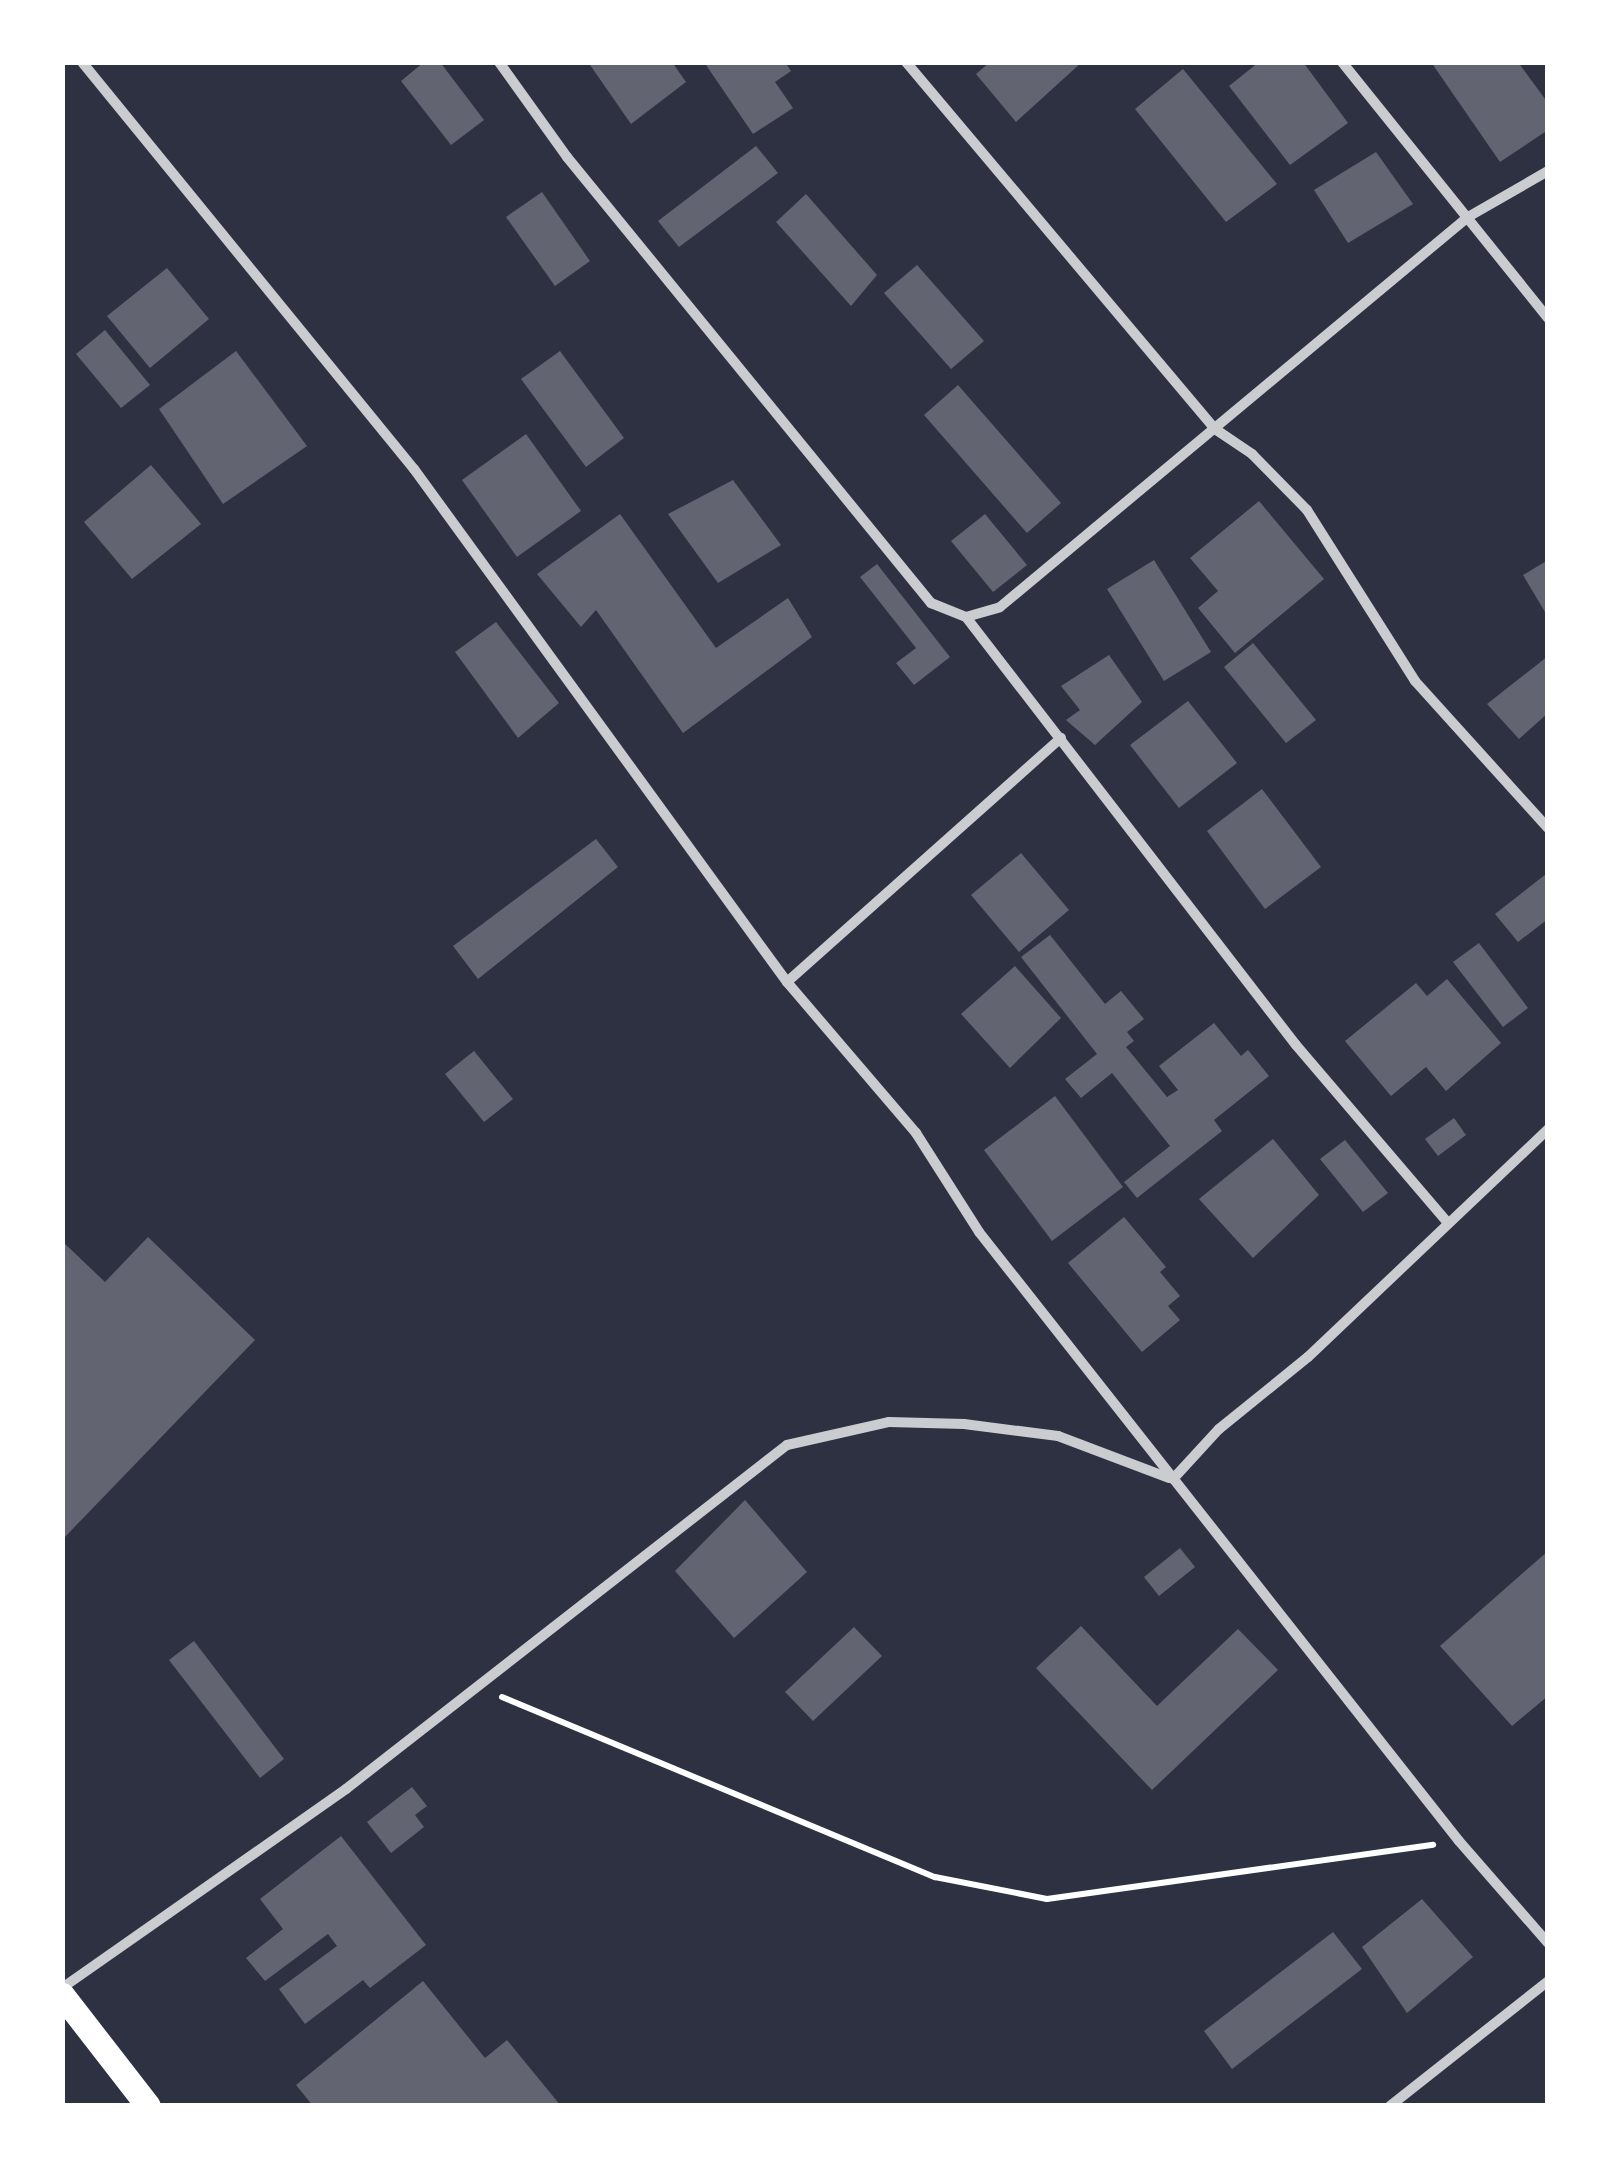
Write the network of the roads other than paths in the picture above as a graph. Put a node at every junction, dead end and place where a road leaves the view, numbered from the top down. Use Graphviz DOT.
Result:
graph roads {
  1 [pos="82,62"];
  2 [pos="499,62"];
  3 [pos="906,62"];
  4 [pos="1342,62"];
  5 [pos="1548,171"];
  6 [pos="1468,218"];
  7 [pos="1548,318"];
  8 [pos="1215,429"];
  9 [pos="966,617"];
  10 [pos="1061,738"];
  11 [pos="1548,828"];
  12 [pos="787,982"];
  13 [pos="1548,1129"];
  14 [pos="1448,1223"];
  15 [pos="1173,1479"];
  16 [pos="1548,1943"];
  17 [pos="1548,1982"];
  18 [pos="62,1992"];
  19 [pos="148,2106"];
  20 [pos="1390,2106"];
  1 -- 12 [label="street"];
  2 -- 9 [label="street"];
  3 -- 8 [label="street"];
  4 -- 6 [label="street"];
  5 -- 6 [label="street"];
  6 -- 7 [label="street"];
  6 -- 8 [label="street"];
  8 -- 9 [label="street"];
  8 -- 11 [label="street"];
  9 -- 10 [label="street"];
  10 -- 12 [label="street"];
  10 -- 14 [label="street"];
  12 -- 15 [label="street"];
  13 -- 14 [label="street"];
  14 -- 15 [label="street"];
  15 -- 16 [label="street"];
  15 -- 18 [label="street"];
  17 -- 20 [label="street"];
  18 -- 19 [label="main road"];
}
